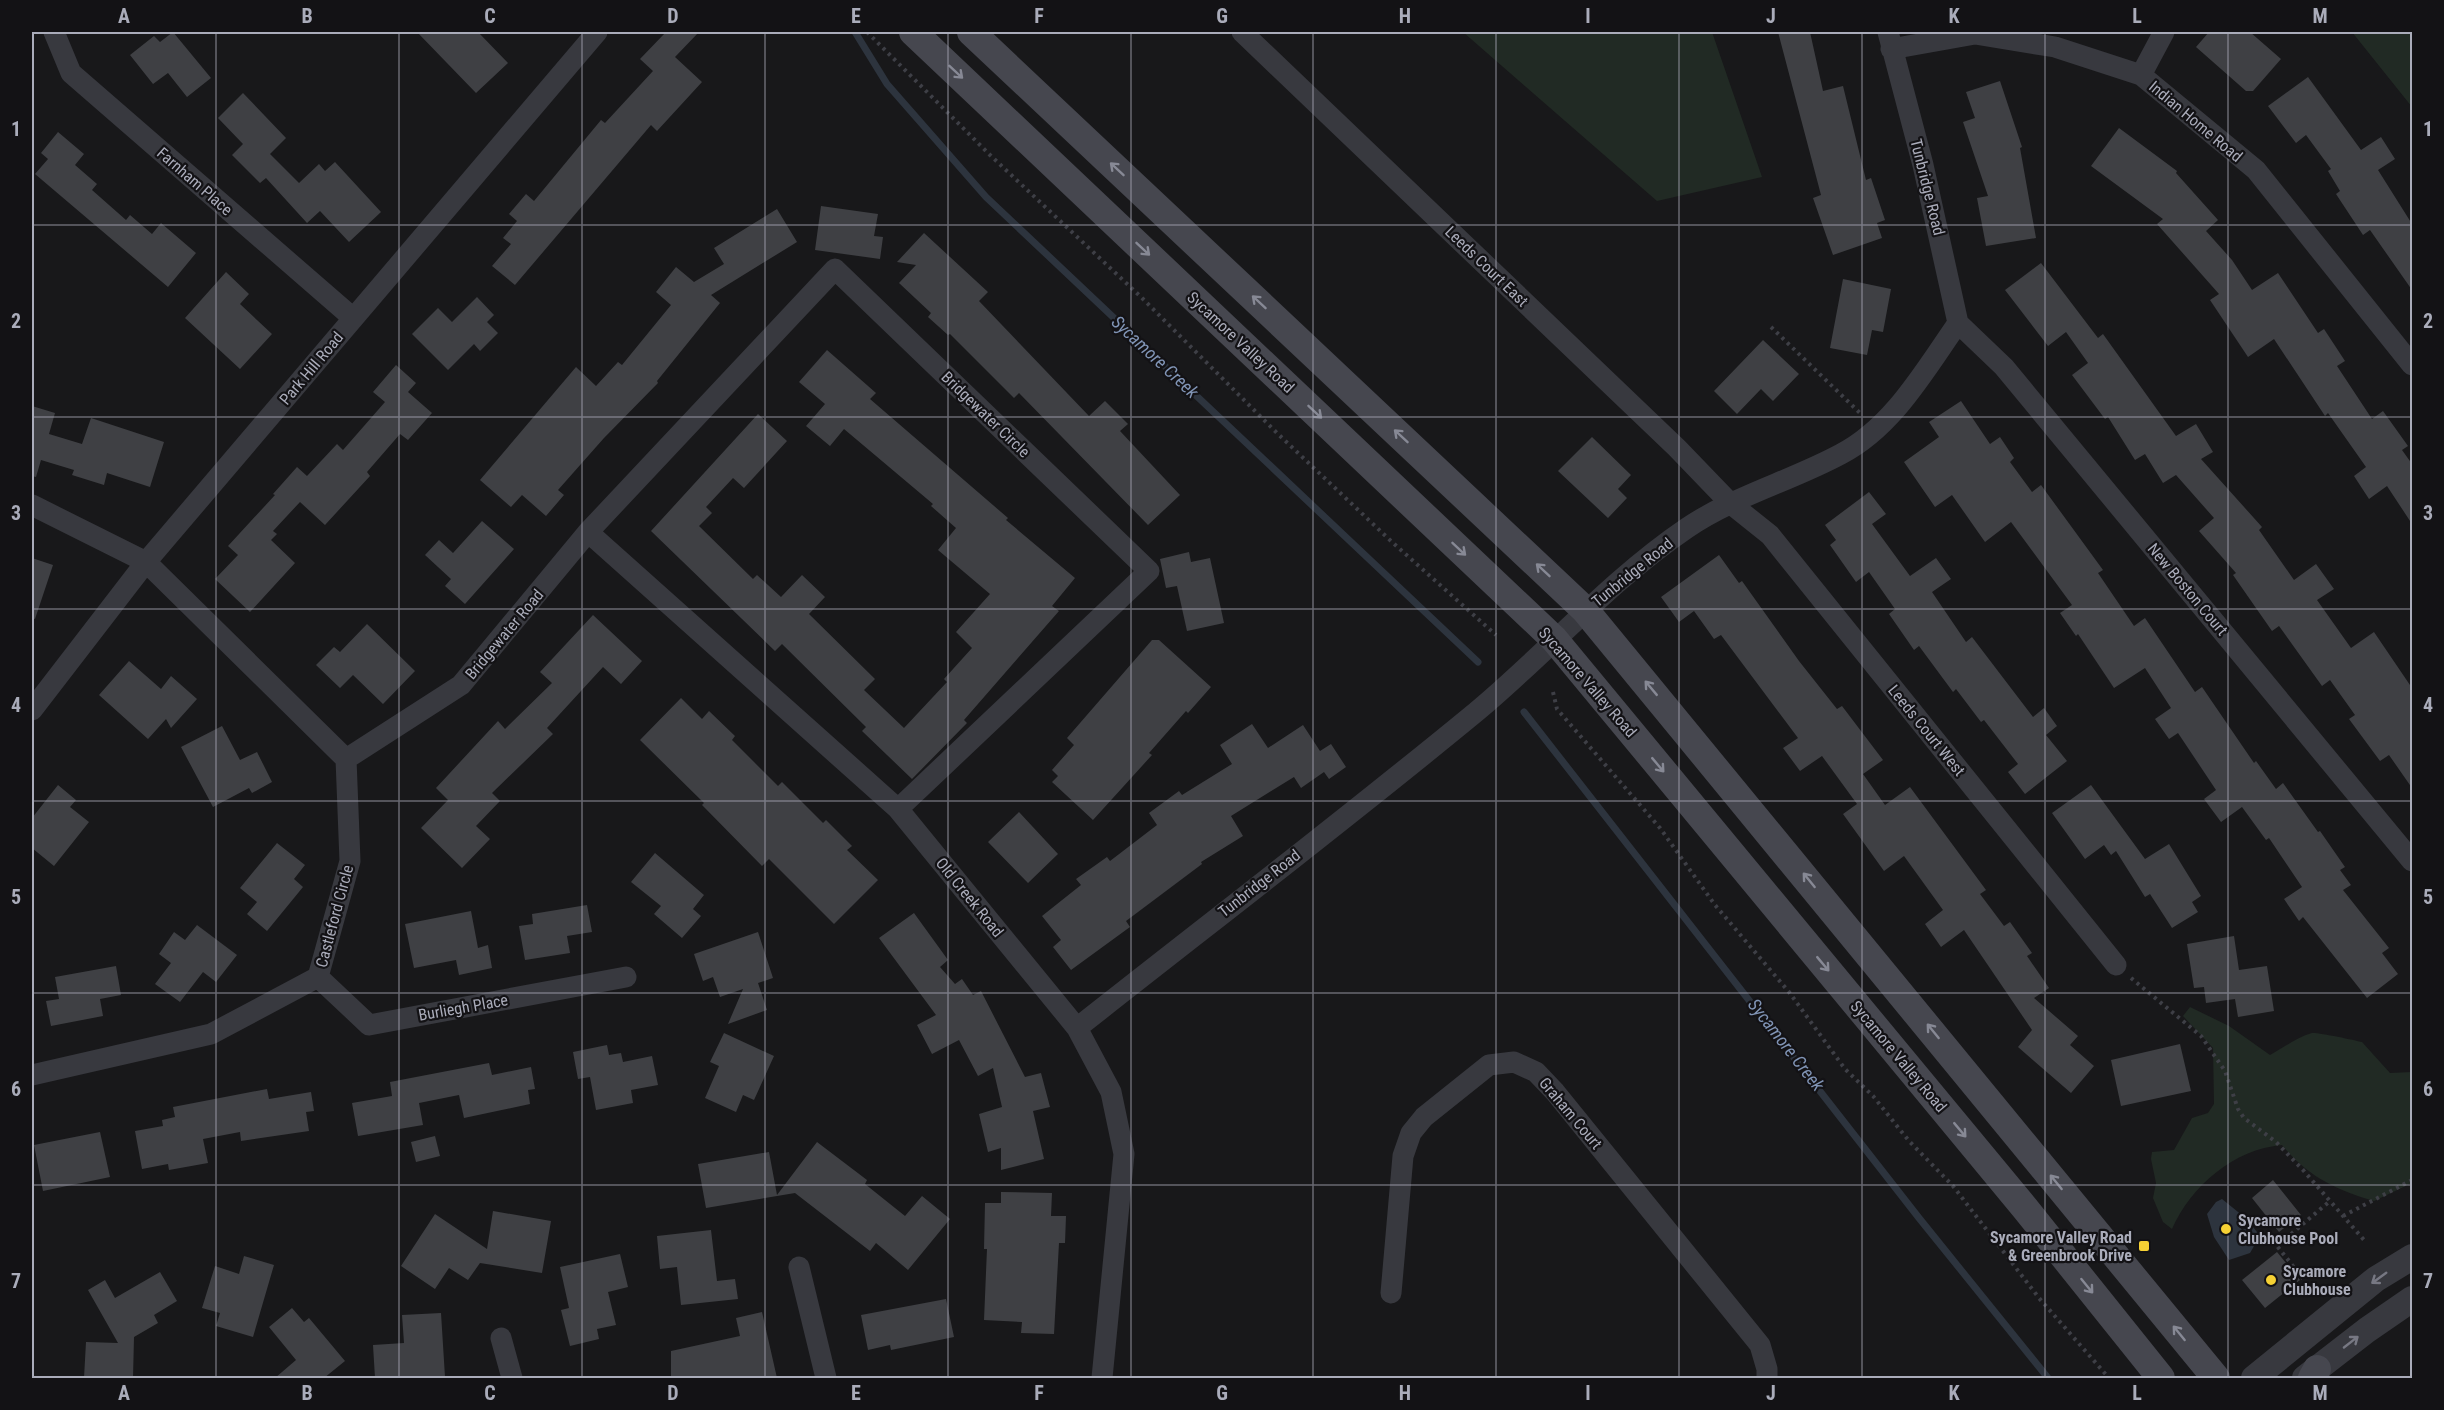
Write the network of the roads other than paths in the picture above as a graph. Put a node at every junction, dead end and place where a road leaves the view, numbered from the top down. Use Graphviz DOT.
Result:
graph roads {
  1 [pos="54,32"];
  2 [pos="913,32"];
  3 [pos="971,32"];
  4 [pos="1242,32"];
  5 [pos="2164,32"];
  6 [pos="588,35"];
  7 [pos="1889,40"];
  8 [pos="2141,75"];
  9 [pos="353,318"];
  10 [pos="1958,323"];
  11 [pos="2412,365"];
  12 [pos="1730,503"];
  13 [pos="32,505"];
  14 [pos="588,532"];
  15 [pos="146,562"];
  16 [pos="1586,610"];
  17 [pos="1554,639"];
  18 [pos="32,710"];
  19 [pos="346,759"];
  20 [pos="898,809"];
  21 [pos="2412,861"];
  22 [pos="2116,965"];
  23 [pos="318,977"];
  24 [pos="626,977"];
  25 [pos="1077,1028"];
  26 [pos="32,1075"];
  27 [pos="2412,1257"];
  28 [pos="799,1267"];
  29 [pos="1391,1293"];
  30 [pos="2412,1299"];
  31 [pos="501,1338"];
  32 [pos="2312,1375"];
  33 [pos="512,1378"];
  34 [pos="826,1378"];
  35 [pos="1102,1378"];
  36 [pos="1767,1378"];
  37 [pos="2161,1378"];
  38 [pos="2216,1378"];
  39 [pos="2254,1378"];
  1 -- 9 [label="street, Farnham Place"];
  2 -- 17 [label="main road, Sycamore Valley Road, one-way"];
  16 -- 3 [label="main road, one-way"];
  4 -- 12 [label="street, Leeds Court East"];
  5 -- 8 [label="street"];
  6 -- 9 [label="street, Park Hill Road"];
  7 -- 8 [label="street, Indian Home Road"];
  7 -- 10 [label="street, Tunbridge Road"];
  8 -- 11 [label="street, Indian Home Road"];
  9 -- 15 [label="street, Park Hill Road"];
  10 -- 12 [label="street, Tunbridge Road"];
  10 -- 21 [label="street, New Boston Court"];
  12 -- 16 [label="street, Tunbridge Road"];
  12 -- 22 [label="street, Leeds Court West"];
  13 -- 15 [label="street"];
  14 -- 19 [label="street, Bridgewater Road"];
  14 -- 20 [label="street, Old Creek Road"];
  14 -- 20 [label="street, Bridgewater Circle"];
  15 -- 18 [label="street, Park Hill Road"];
  15 -- 19 [label="street"];
  16 -- 17 [label="street, Tunbridge Road"];
  38 -- 16 [label="main road, one-way"];
  17 -- 25 [label="street, Tunbridge Road"];
  17 -- 37 [label="main road, Sycamore Valley Road, one-way"];
  19 -- 23 [label="street, Castleford Circle"];
  20 -- 25 [label="street, Old Creek Road"];
  23 -- 24 [label="street, Burliegh Place"];
  23 -- 26 [label="street, Castleford Circle"];
  25 -- 35 [label="street, Old Creek Road"];
  27 -- 39 [label="street, one-way"];
  28 -- 34 [label="street"];
  29 -- 36 [label="street, Graham Court"];
  32 -- 30 [label="street, one-way"];
  31 -- 33 [label="street"];
}
